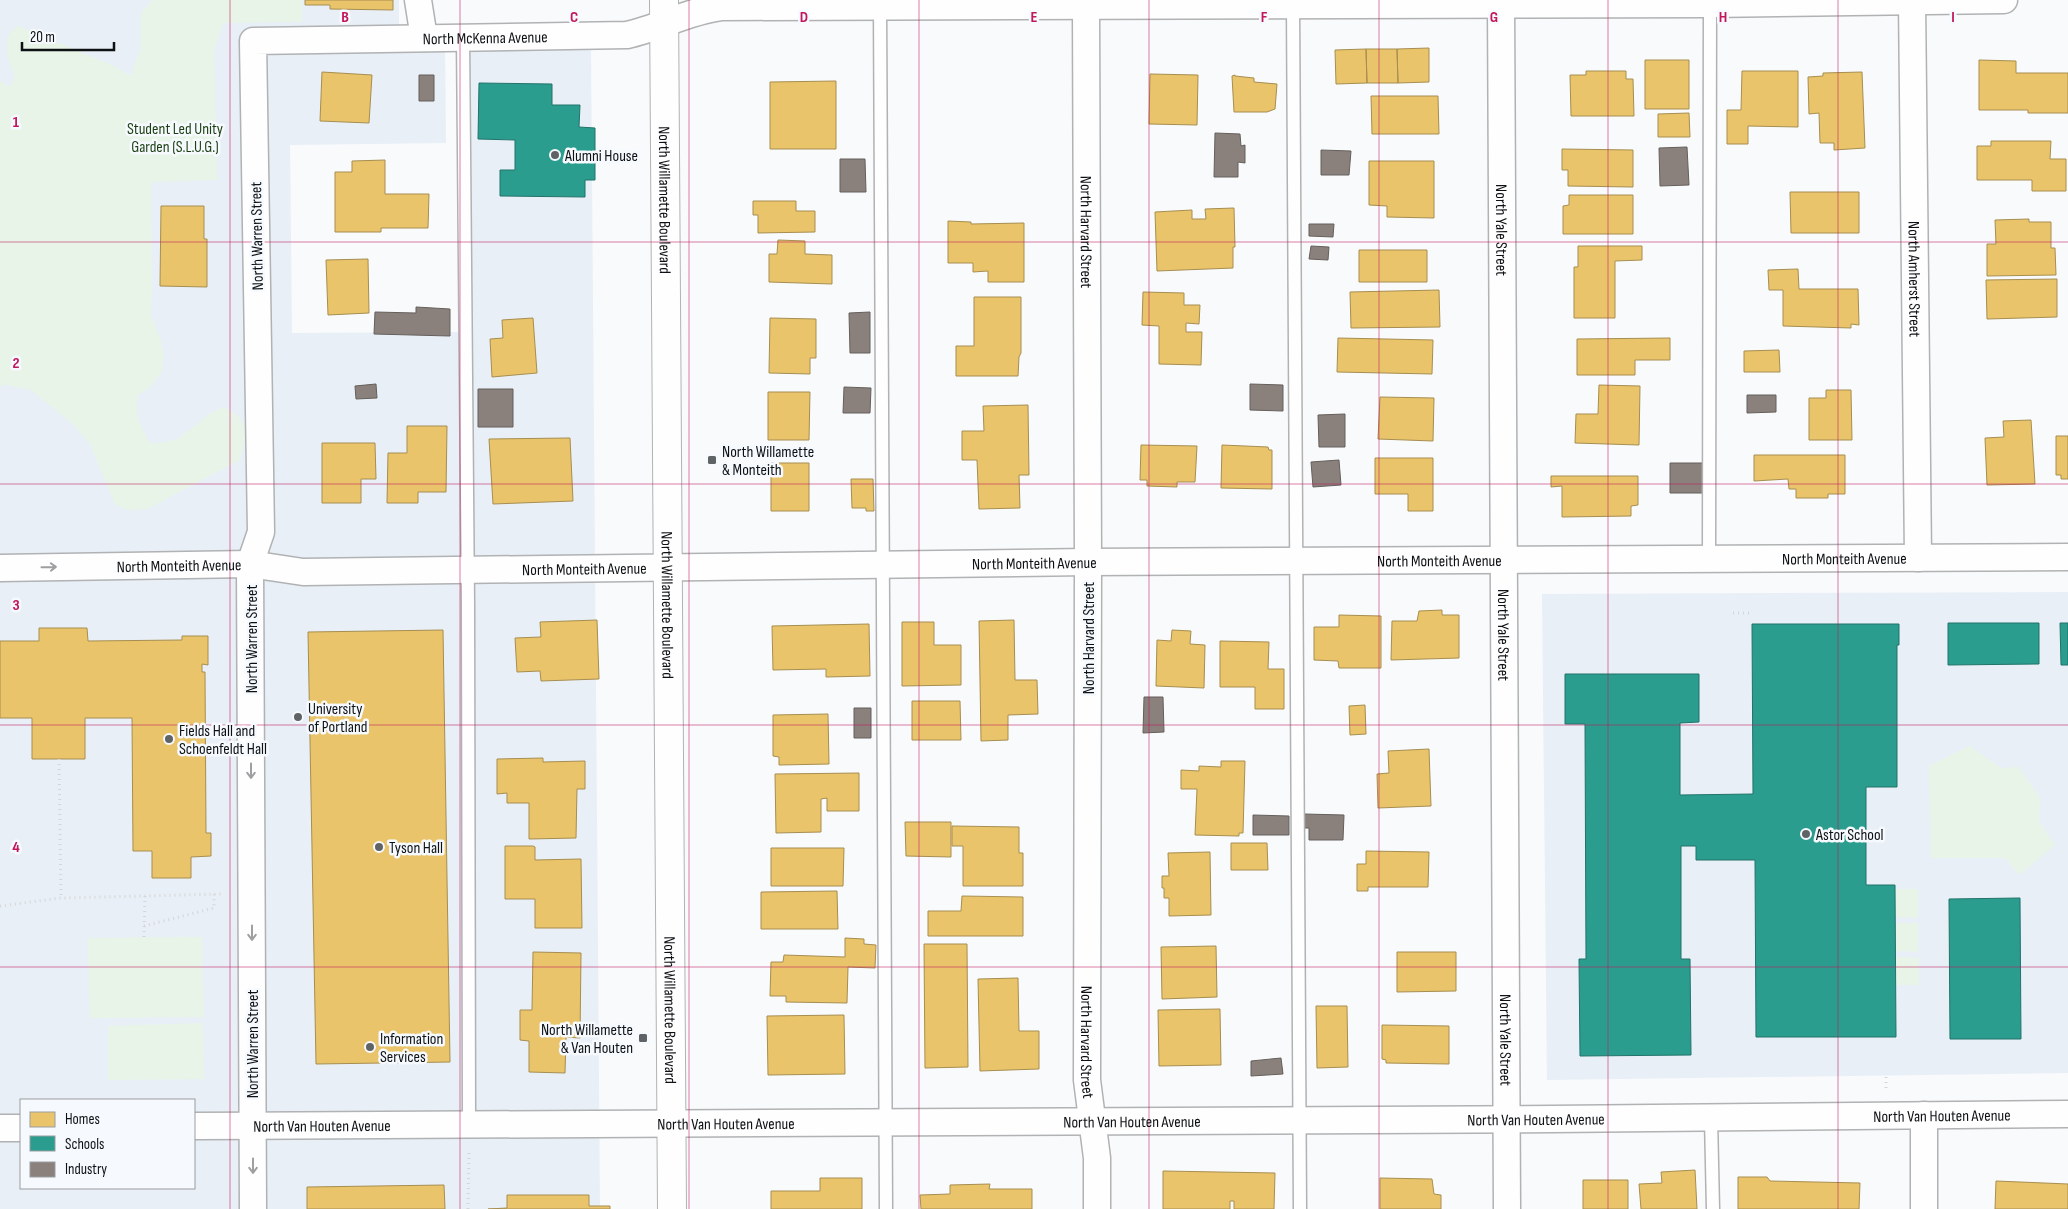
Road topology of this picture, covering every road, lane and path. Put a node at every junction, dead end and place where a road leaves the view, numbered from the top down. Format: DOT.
graph roads {
  1 [pos="418,0"];
  2 [pos="1912,0"];
  3 [pos="2004,0"];
  4 [pos="1501,2"];
  5 [pos="1293,4"];
  6 [pos="1710,4"];
  7 [pos="880,6"];
  8 [pos="1086,6"];
  9 [pos="664,12"];
  10 [pos="424,38"];
  11 [pos="463,38"];
  12 [pos="253,41"];
  13 [pos="2068,557"];
  14 [pos="1918,558"];
  15 [pos="1504,560"];
  16 [pos="1709,560"];
  17 [pos="1297,561"];
  18 [pos="1088,562"];
  19 [pos="250,564"];
  20 [pos="882,564"];
  21 [pos="667,566"];
  22 [pos="0,568"];
  23 [pos="467,569"];
  24 [pos="1733,613"];
  25 [pos="1752,613"];
  26 [pos="59,759"];
  27 [pos="145,896"];
  28 [pos="62,898"];
  29 [pos="0,906"];
  30 [pos="144,926"];
  31 [pos="144,937"];
  32 [pos="2068,1114"];
  33 [pos="1924,1115"];
  34 [pos="1711,1118"];
  35 [pos="1092,1120"];
  36 [pos="1299,1120"];
  37 [pos="1506,1120"];
  38 [pos="885,1122"];
  39 [pos="672,1123"];
  40 [pos="469,1124"];
  41 [pos="195,1126"];
  42 [pos="253,1126"];
  43 [pos="0,1128"];
  44 [pos="20,1128"];
  45 [pos="253,1209"];
  46 [pos="468,1209"];
  47 [pos="672,1209"];
  48 [pos="886,1209"];
  49 [pos="1097,1209"];
  50 [pos="1300,1209"];
  51 [pos="1507,1209"];
  52 [pos="1712,1209"];
  53 [pos="1924,1209"];
  1 -- 10 [label="street"];
  2 -- 3 [label="street, North McKenna Avenue"];
  2 -- 6 [label="street, North McKenna Avenue"];
  2 -- 14 [label="street, North Amherst Street"];
  4 -- 5 [label="street, North McKenna Avenue"];
  4 -- 6 [label="street, North McKenna Avenue"];
  4 -- 15 [label="street, North Yale Street"];
  5 -- 8 [label="street, North McKenna Avenue"];
  5 -- 17 [label="lane"];
  6 -- 16 [label="lane"];
  7 -- 8 [label="street, North McKenna Avenue"];
  7 -- 9 [label="street, North McKenna Avenue"];
  7 -- 20 [label="lane"];
  8 -- 18 [label="street, North Harvard Street"];
  9 -- 11 [label="street, North McKenna Avenue"];
  9 -- 21 [label="main road, North Willamette Boulevard"];
  10 -- 11 [label="street, North McKenna Avenue"];
  10 -- 12 [label="street, North McKenna Avenue"];
  11 -- 23 [label="lane"];
  12 -- 19 [label="street, North Warren Street"];
  13 -- 14 [label="street, North Monteith Avenue"];
  14 -- 16 [label="street, North Monteith Avenue"];
  15 -- 16 [label="street, North Monteith Avenue"];
  15 -- 17 [label="street, North Monteith Avenue"];
  15 -- 37 [label="street, North Yale Street"];
  17 -- 18 [label="street, North Monteith Avenue"];
  17 -- 36 [label="lane"];
  18 -- 20 [label="street, North Monteith Avenue"];
  18 -- 35 [label="street, North Harvard Street"];
  22 -- 19 [label="street, North Monteith Avenue, one-way"];
  19 -- 23 [label="street, North Monteith Avenue"];
  19 -- 42 [label="street, North Warren Street, one-way"];
  20 -- 21 [label="street, North Monteith Avenue"];
  20 -- 38 [label="lane"];
  21 -- 23 [label="street, North Monteith Avenue"];
  21 -- 39 [label="main road, North Willamette Boulevard"];
  23 -- 40 [label="lane"];
  24 -- 25 [label="path"];
  26 -- 28 [label="path"];
  27 -- 28 [label="path"];
  27 -- 30 [label="path"];
  27 -- 30 [label="path"];
  28 -- 29 [label="path"];
  30 -- 31 [label="path"];
  32 -- 33 [label="street, North Van Houten Avenue"];
  33 -- 34 [label="street, North Van Houten Avenue"];
  33 -- 53 [label="street"];
  34 -- 37 [label="street, North Van Houten Avenue"];
  34 -- 52 [label="lane"];
  35 -- 36 [label="street, North Van Houten Avenue"];
  35 -- 38 [label="street, North Van Houten Avenue"];
  35 -- 49 [label="street, North Harvard Street"];
  36 -- 37 [label="street, North Van Houten Avenue"];
  36 -- 50 [label="lane"];
  37 -- 51 [label="street, North Yale Street"];
  38 -- 39 [label="street, North Van Houten Avenue"];
  38 -- 48 [label="lane"];
  39 -- 40 [label="street, North Van Houten Avenue"];
  39 -- 47 [label="main road, North Willamette Boulevard"];
  40 -- 42 [label="street, North Van Houten Avenue"];
  40 -- 46 [label="path"];
  41 -- 42 [label="street, North Van Houten Avenue"];
  42 -- 45 [label="street, North Warren Street, one-way"];
  43 -- 44 [label="street"];
}
